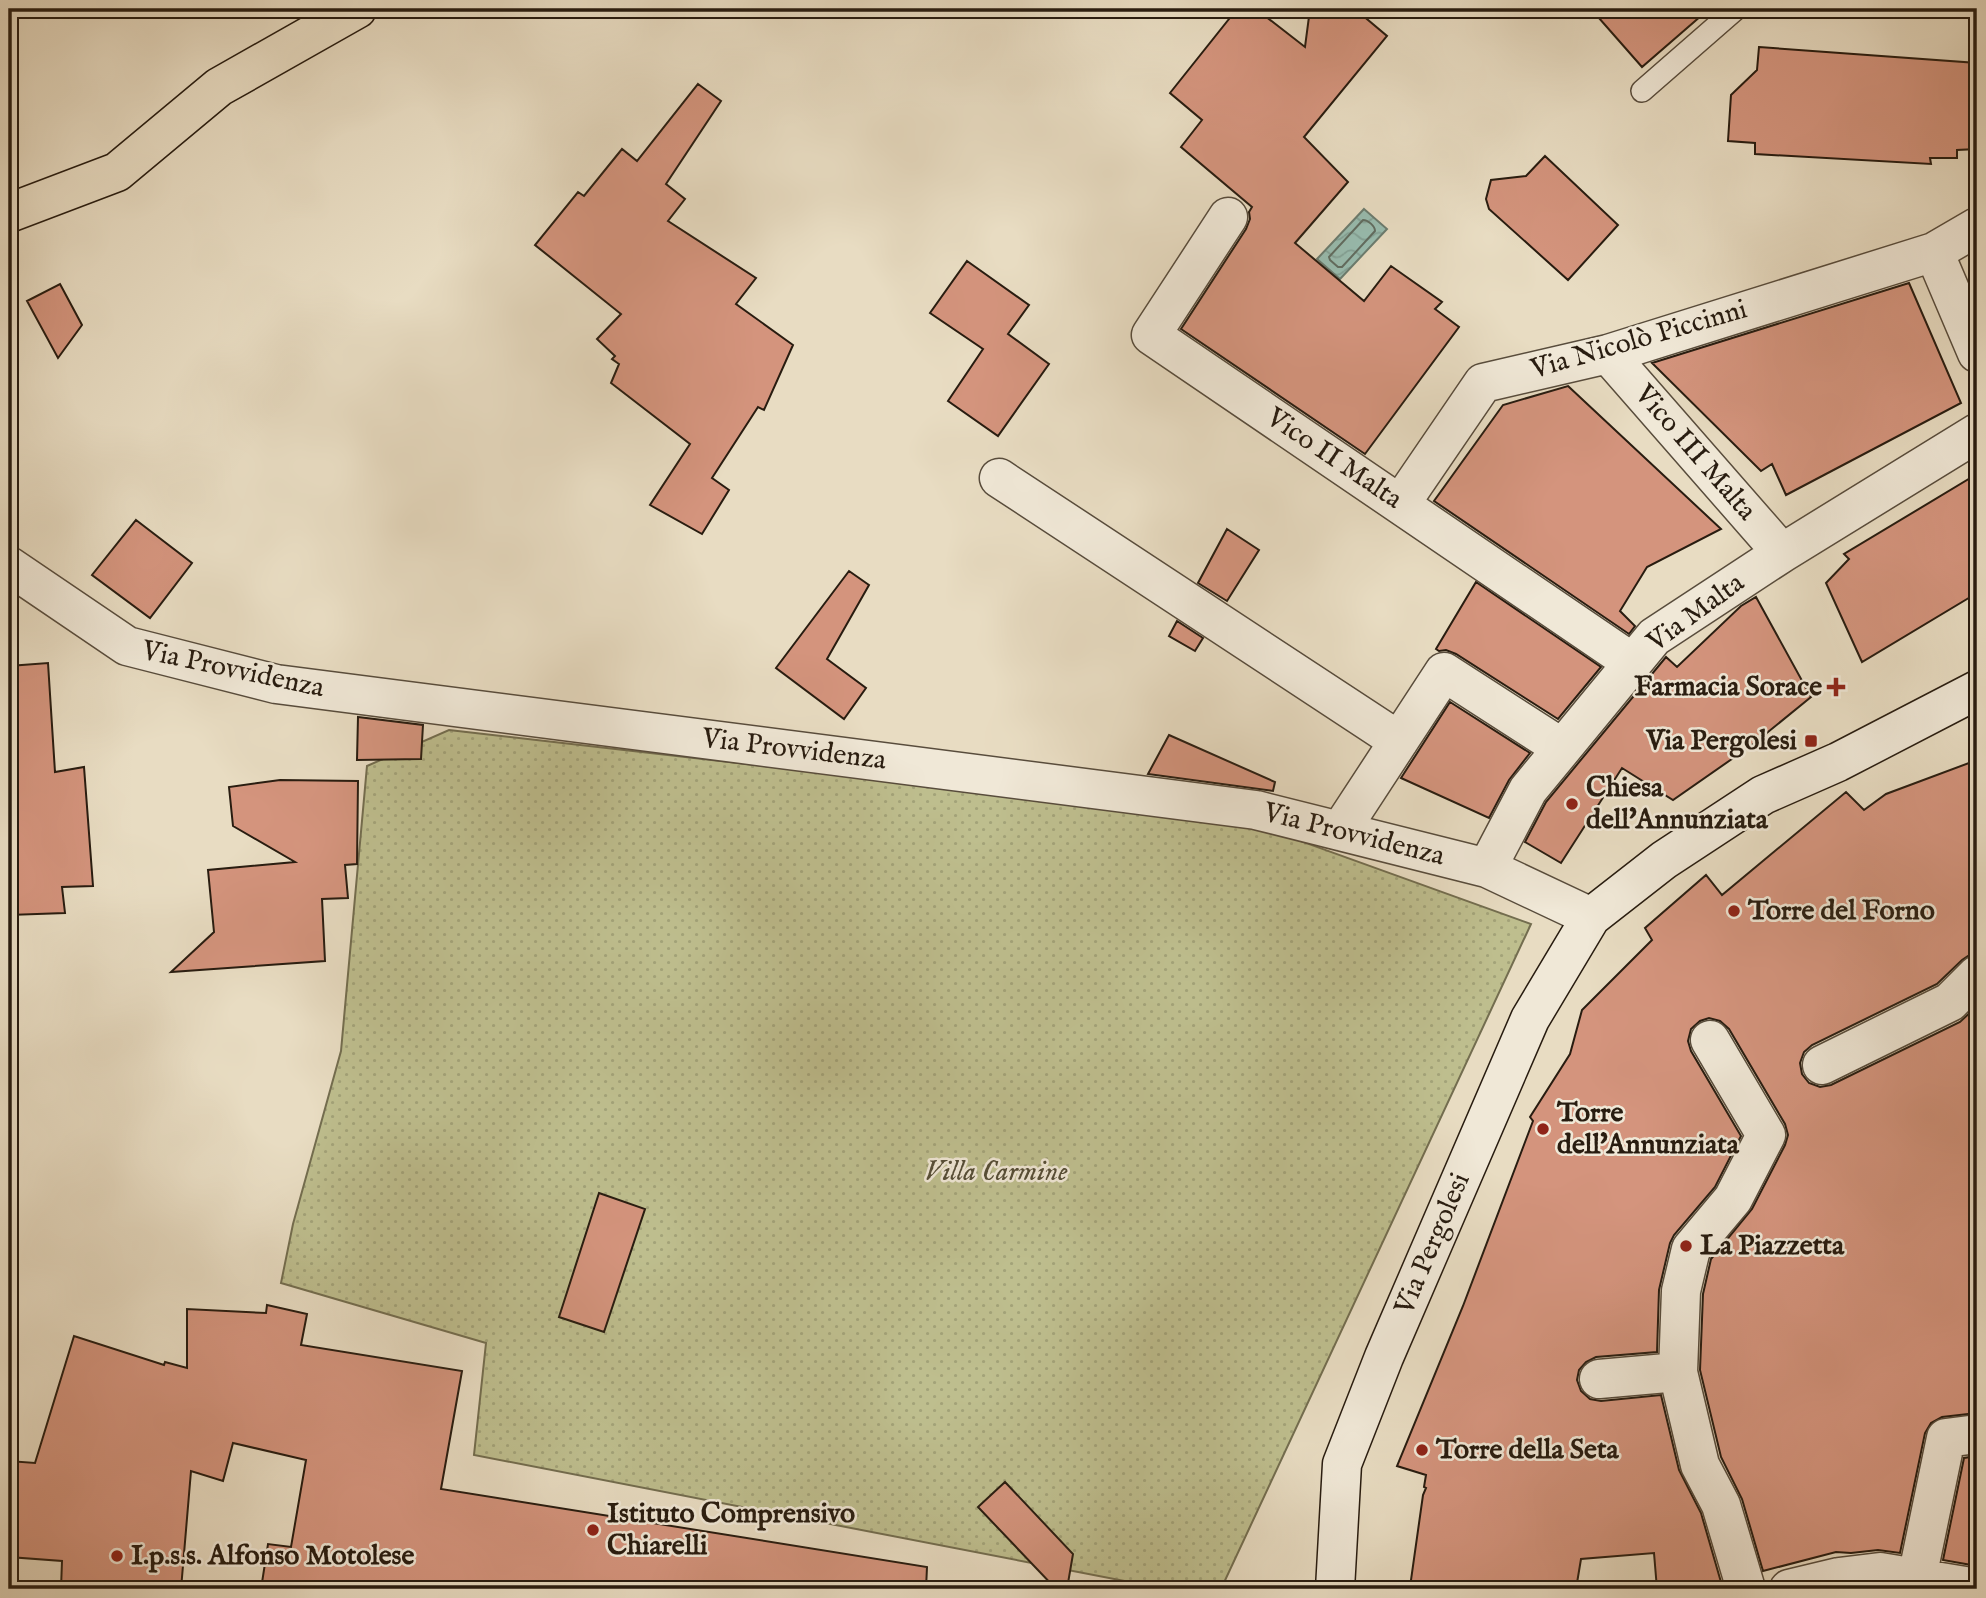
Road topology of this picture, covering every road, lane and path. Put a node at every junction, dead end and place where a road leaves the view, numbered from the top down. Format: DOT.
graph roads {
  1 [pos="357,9"];
  2 [pos="1736,9"];
  3 [pos="1642,91"];
  4 [pos="9,214"];
  5 [pos="1228,217"];
  6 [pos="1977,227"];
  7 [pos="1934,252"];
  8 [pos="1977,352"];
  9 [pos="1608,354"];
  10 [pos="1977,433"];
  11 [pos="999,478"];
  12 [pos="1401,503"];
  13 [pos="1782,553"];
  14 [pos="9,566"];
  15 [pos="1633,663"];
  16 [pos="1977,690"];
  17 [pos="1399,741"];
  18 [pos="1562,748"];
  19 [pos="1340,831"];
  20 [pos="1487,868"];
  21 [pos="1591,917"];
  22 [pos="1977,975"];
  23 [pos="1710,1040"];
  24 [pos="1822,1065"];
  25 [pos="1678,1372"];
  26 [pos="1600,1379"];
  27 [pos="1977,1434"];
  28 [pos="1898,1575"];
  29 [pos="1977,1588"];
  30 [pos="1335,1589"];
  31 [pos="1746,1589"];
  32 [pos="1789,1589"];
  1 -- 4 [label="main road"];
  2 -- 3 [label="lane"];
  5 -- 12 [label="street, Vico II Malta"];
  6 -- 7 [label="street, Via Nicolò Piccinni"];
  7 -- 8 [label="street"];
  7 -- 9 [label="street, Via Nicolò Piccinni"];
  9 -- 12 [label="street, Via Nicolò Piccinni"];
  9 -- 13 [label="street, Vico III Malta"];
  10 -- 13 [label="street, Via Malta"];
  11 -- 17 [label="street"];
  12 -- 15 [label="street, Vico II Malta"];
  13 -- 15 [label="street, Via Malta"];
  14 -- 19 [label="street, Via Provvidenza"];
  15 -- 18 [label="street, Via Malta"];
  16 -- 21 [label="street"];
  17 -- 18 [label="street"];
  17 -- 19 [label="street"];
  18 -- 20 [label="street, Via Malta"];
  19 -- 20 [label="street, Via Provvidenza"];
  20 -- 21 [label="street, Via Provvidenza"];
  21 -- 30 [label="street, Via Pergolesi"];
  22 -- 24 [label="street"];
  23 -- 25 [label="street"];
  25 -- 26 [label="street"];
  25 -- 31 [label="street"];
  27 -- 28 [label="street"];
  28 -- 29 [label="street"];
  28 -- 32 [label="street"];
}
